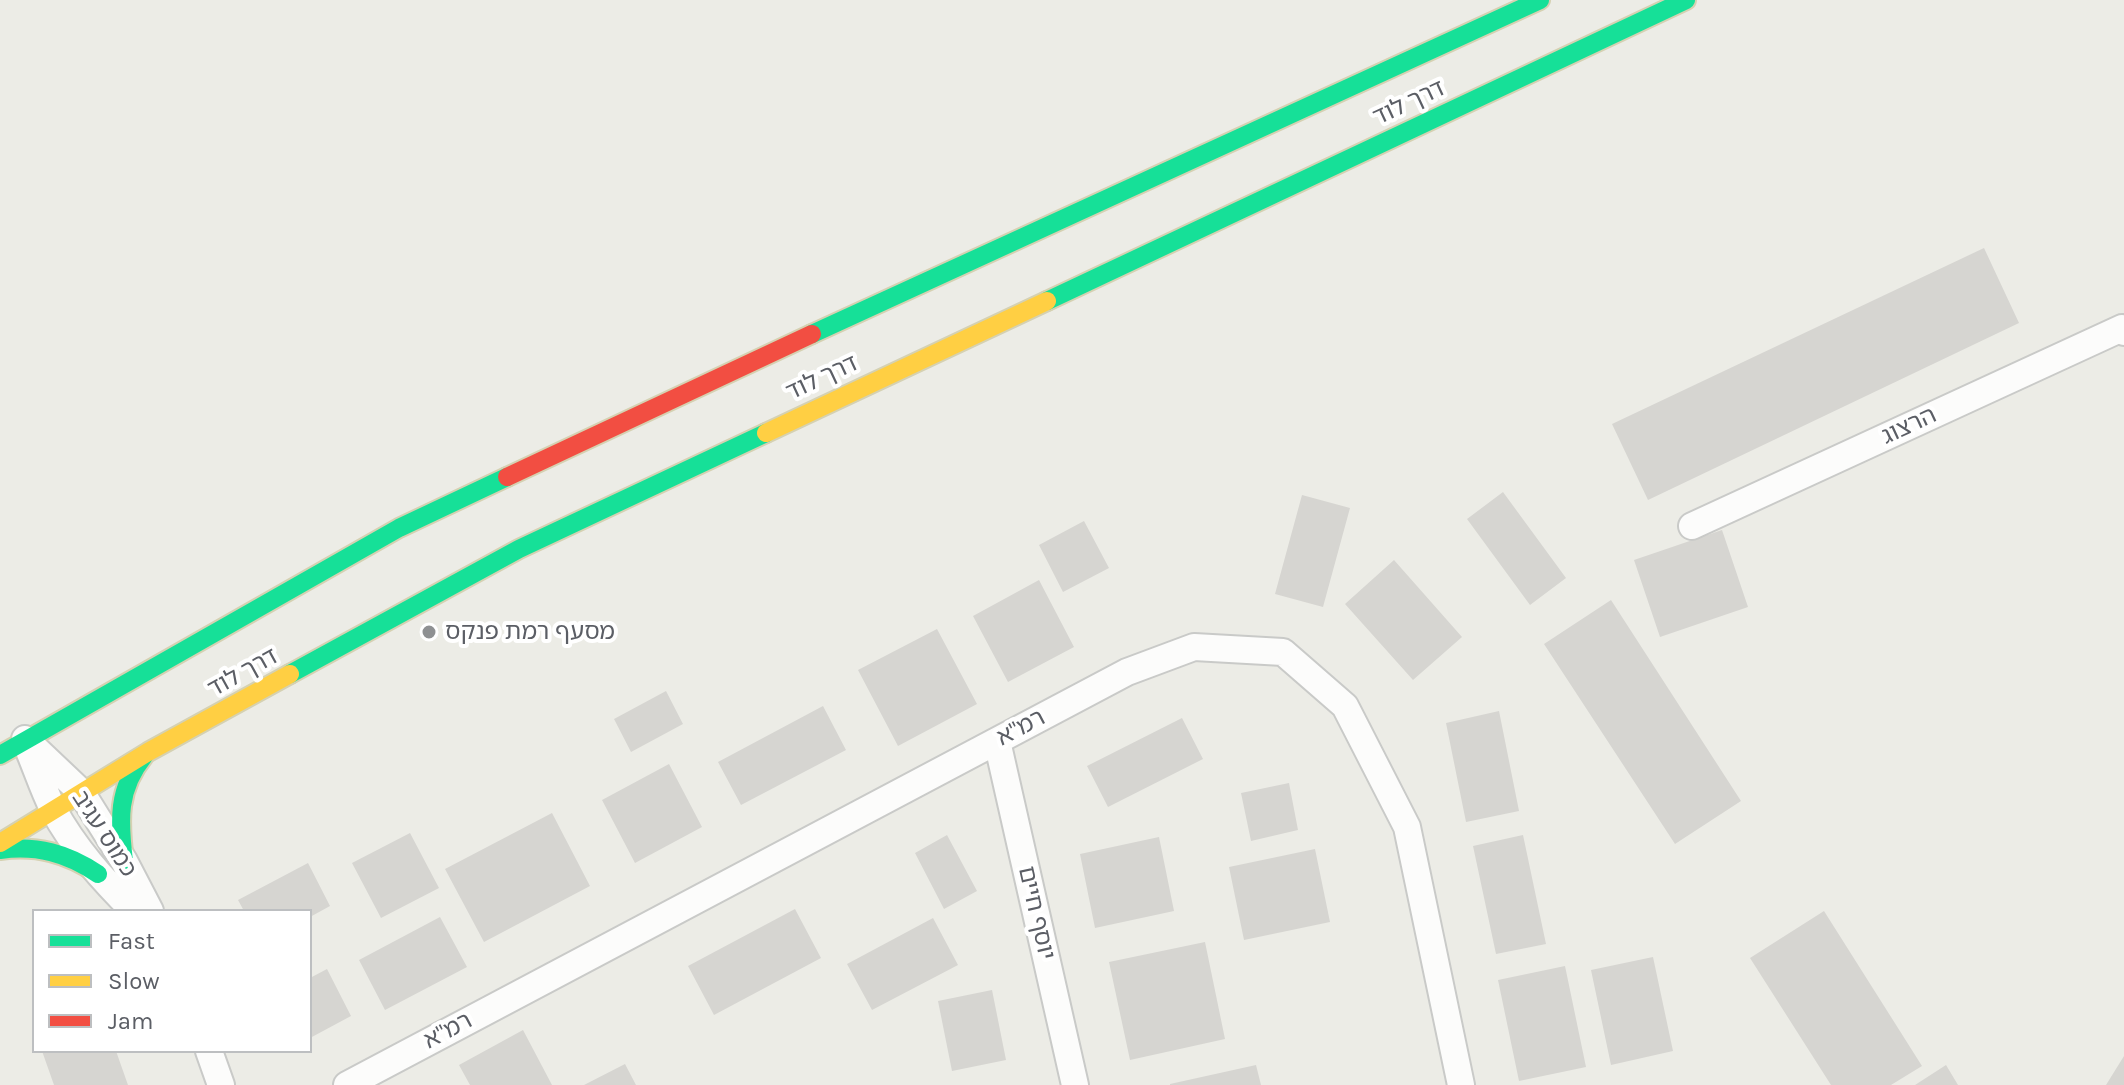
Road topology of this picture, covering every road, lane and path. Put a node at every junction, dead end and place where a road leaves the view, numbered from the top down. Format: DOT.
graph roads {
  1 [pos="1540,0"];
  2 [pos="1686,0"];
  3 [pos="2124,332"];
  4 [pos="1692,526"];
  5 [pos="25,739"];
  6 [pos="997,741"];
  7 [pos="148,752"];
  8 [pos="0,755"];
  9 [pos="81,792"];
  10 [pos="53,809"];
  11 [pos="0,843"];
  12 [pos="0,850"];
  13 [pos="124,861"];
  14 [pos="98,874"];
  15 [pos="132,909"];
  16 [pos="149,909"];
  17 [pos="210,1053"];
  18 [pos="221,1085"];
  19 [pos="347,1085"];
  20 [pos="1075,1085"];
  21 [pos="1461,1085"];
  1 -- 5 [label="main road, דרך לוד"];
  2 -- 7 [label="main road, דרך לוד"];
  3 -- 4 [label="street, הרצוג"];
  5 -- 8 [label="main road, דרך לוד"];
  5 -- 9 [label="street, כמוס עגיב"];
  5 -- 10 [label="street, כמוס עגיב"];
  6 -- 19 [label="street, רמ\"א"];
  6 -- 20 [label="street, יוסף חיים"];
  6 -- 21 [label="street, רמ\"א"];
  7 -- 9 [label="main road, דרך לוד"];
  7 -- 13 [label="main road"];
  9 -- 10 [label="main road, דרך לוד"];
  9 -- 13 [label="street, כמוס עגיב"];
  10 -- 11 [label="main road, דרך לוד"];
  10 -- 14 [label="street, כמוס עגיב"];
  12 -- 14 [label="main road"];
  13 -- 16 [label="street, כמוס עגיב"];
  14 -- 15 [label="street, כמוס עגיב"];
  17 -- 18 [label="street"];
}
